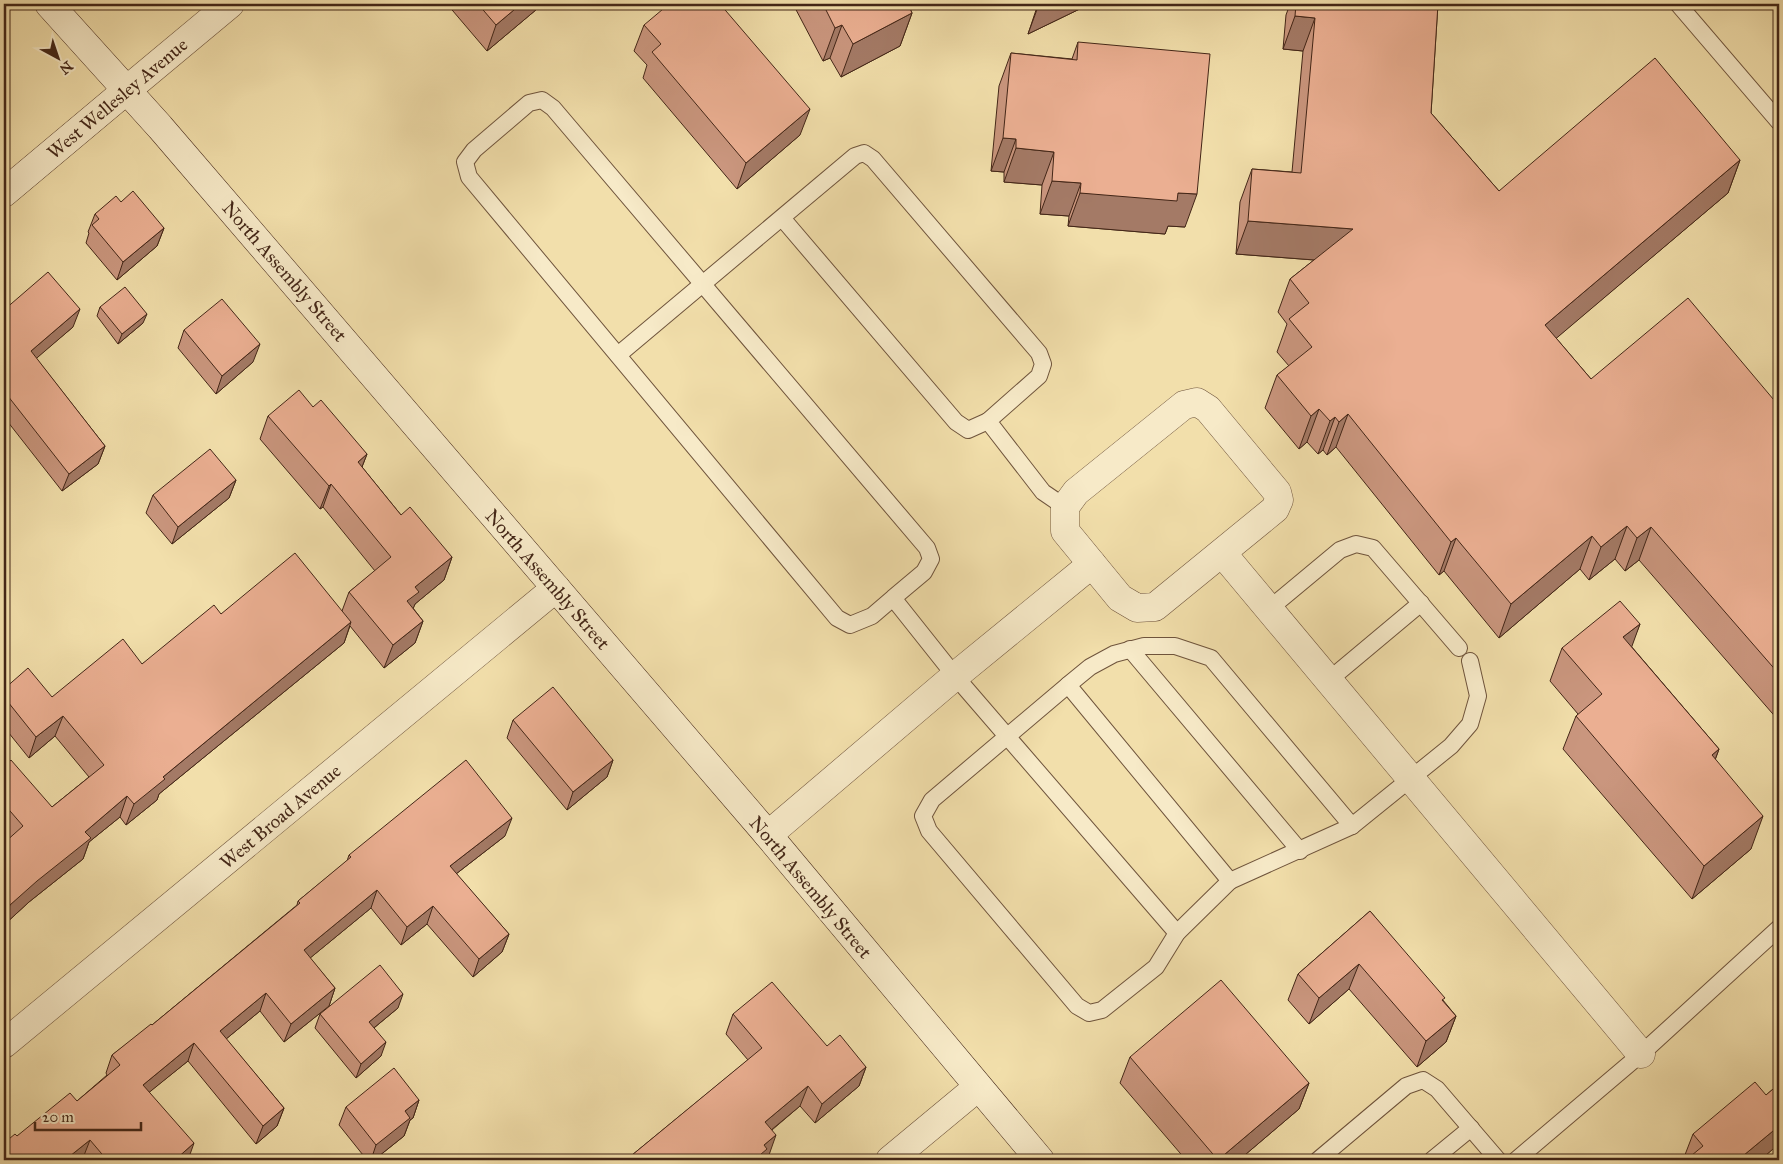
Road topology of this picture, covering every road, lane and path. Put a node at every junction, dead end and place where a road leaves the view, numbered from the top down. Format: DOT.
graph roads {
  1 [pos="49,4"];
  2 [pos="230,4"];
  3 [pos="1678,4"];
  4 [pos="128,89"];
  5 [pos="1779,122"];
  6 [pos="4,193"];
  7 [pos="782,218"];
  8 [pos="703,284"];
  9 [pos="618,355"];
  10 [pos="988,421"];
  11 [pos="1065,507"];
  12 [pos="1223,554"];
  13 [pos="1092,564"];
  14 [pos="556,588"];
  15 [pos="893,598"];
  16 [pos="1421,603"];
  17 [pos="1269,608"];
  18 [pos="1459,648"];
  19 [pos="1130,650"];
  20 [pos="1470,661"];
  21 [pos="955,676"];
  22 [pos="1328,680"];
  23 [pos="1068,685"];
  24 [pos="1006,736"];
  25 [pos="1410,778"];
  26 [pos="1352,826"];
  27 [pos="768,835"];
  28 [pos="1300,851"];
  29 [pos="1230,881"];
  30 [pos="1779,928"];
  31 [pos="1177,933"];
  32 [pos="4,1044"];
  33 [pos="1641,1054"];
  34 [pos="978,1086"];
  35 [pos="1471,1128"];
  36 [pos="890,1160"];
  37 [pos="1040,1160"];
  38 [pos="1318,1160"];
  39 [pos="1432,1160"];
  40 [pos="1498,1160"];
  41 [pos="1516,1160"];
  1 -- 4 [label="street, North Assembly Street"];
  2 -- 4 [label="street, West Wellesley Avenue"];
  3 -- 5 [label="lane"];
  4 -- 6 [label="street, West Wellesley Avenue"];
  4 -- 14 [label="street, North Assembly Street"];
  7 -- 8 [label="lane"];
  7 -- 10 [label="lane"];
  7 -- 10 [label="lane"];
  8 -- 9 [label="lane"];
  8 -- 9 [label="lane"];
  8 -- 15 [label="lane"];
  9 -- 15 [label="lane"];
  10 -- 11 [label="lane"];
  11 -- 12 [label="street"];
  11 -- 13 [label="street"];
  12 -- 13 [label="street"];
  12 -- 17 [label="street"];
  13 -- 21 [label="street"];
  14 -- 27 [label="street, North Assembly Street"];
  14 -- 32 [label="street, West Broad Avenue"];
  15 -- 21 [label="lane"];
  16 -- 17 [label="lane"];
  16 -- 18 [label="lane"];
  16 -- 22 [label="lane"];
  17 -- 22 [label="street"];
  19 -- 23 [label="lane"];
  19 -- 26 [label="lane"];
  19 -- 28 [label="lane"];
  20 -- 25 [label="lane"];
  21 -- 24 [label="lane"];
  21 -- 27 [label="street"];
  22 -- 25 [label="street"];
  23 -- 24 [label="lane"];
  23 -- 29 [label="lane"];
  24 -- 31 [label="lane"];
  24 -- 31 [label="lane"];
  25 -- 26 [label="lane"];
  25 -- 33 [label="street"];
  26 -- 28 [label="lane"];
  27 -- 34 [label="street, North Assembly Street"];
  28 -- 29 [label="lane"];
  29 -- 31 [label="lane"];
  30 -- 33 [label="lane"];
  33 -- 41 [label="lane"];
  34 -- 36 [label="street"];
  34 -- 37 [label="street, North Assembly Street"];
  35 -- 38 [label="lane"];
  35 -- 39 [label="lane"];
  35 -- 40 [label="lane"];
}
